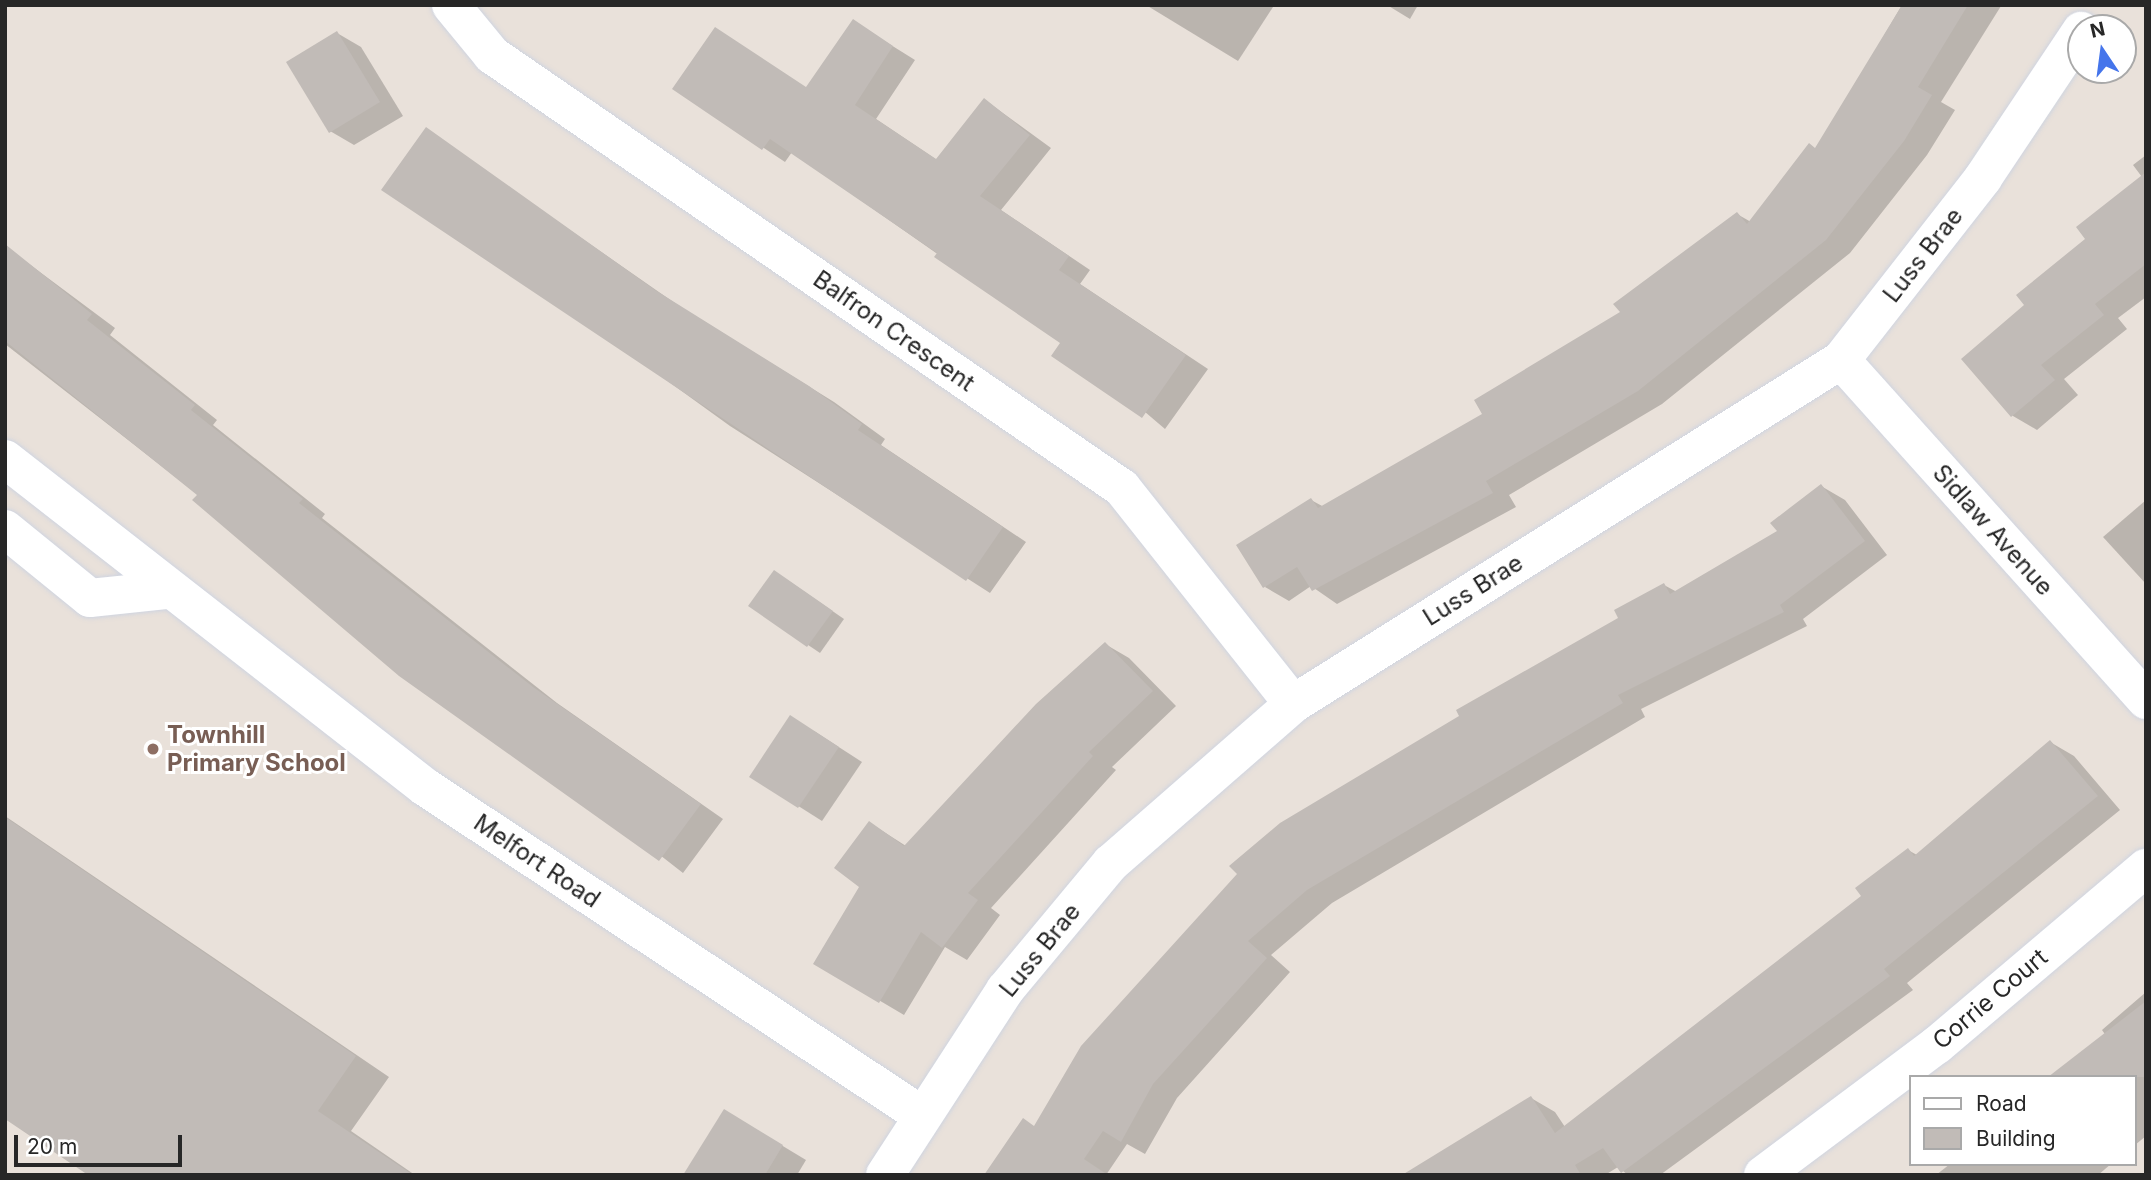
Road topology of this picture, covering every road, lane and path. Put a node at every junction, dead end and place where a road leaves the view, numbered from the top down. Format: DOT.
graph roads {
  1 [pos="451,5"];
  2 [pos="2067,52"];
  3 [pos="1841,360"];
  4 [pos="5,459"];
  5 [pos="5,529"];
  6 [pos="166,590"];
  7 [pos="2146,700"];
  8 [pos="1293,704"];
  9 [pos="2146,868"];
  10 [pos="920,1115"];
  11 [pos="885,1175"];
  12 [pos="1763,1175"];
  1 -- 8 [label="street, Balfron Crescent"];
  2 -- 3 [label="street, Luss Brae"];
  3 -- 7 [label="street, Sidlaw Avenue"];
  3 -- 8 [label="street, Luss Brae"];
  4 -- 6 [label="street, Melfort Road"];
  5 -- 6 [label="street"];
  6 -- 10 [label="street, Melfort Road"];
  8 -- 10 [label="street, Luss Brae"];
  9 -- 12 [label="street, Corrie Court"];
  10 -- 11 [label="street, Luss Brae"];
}
